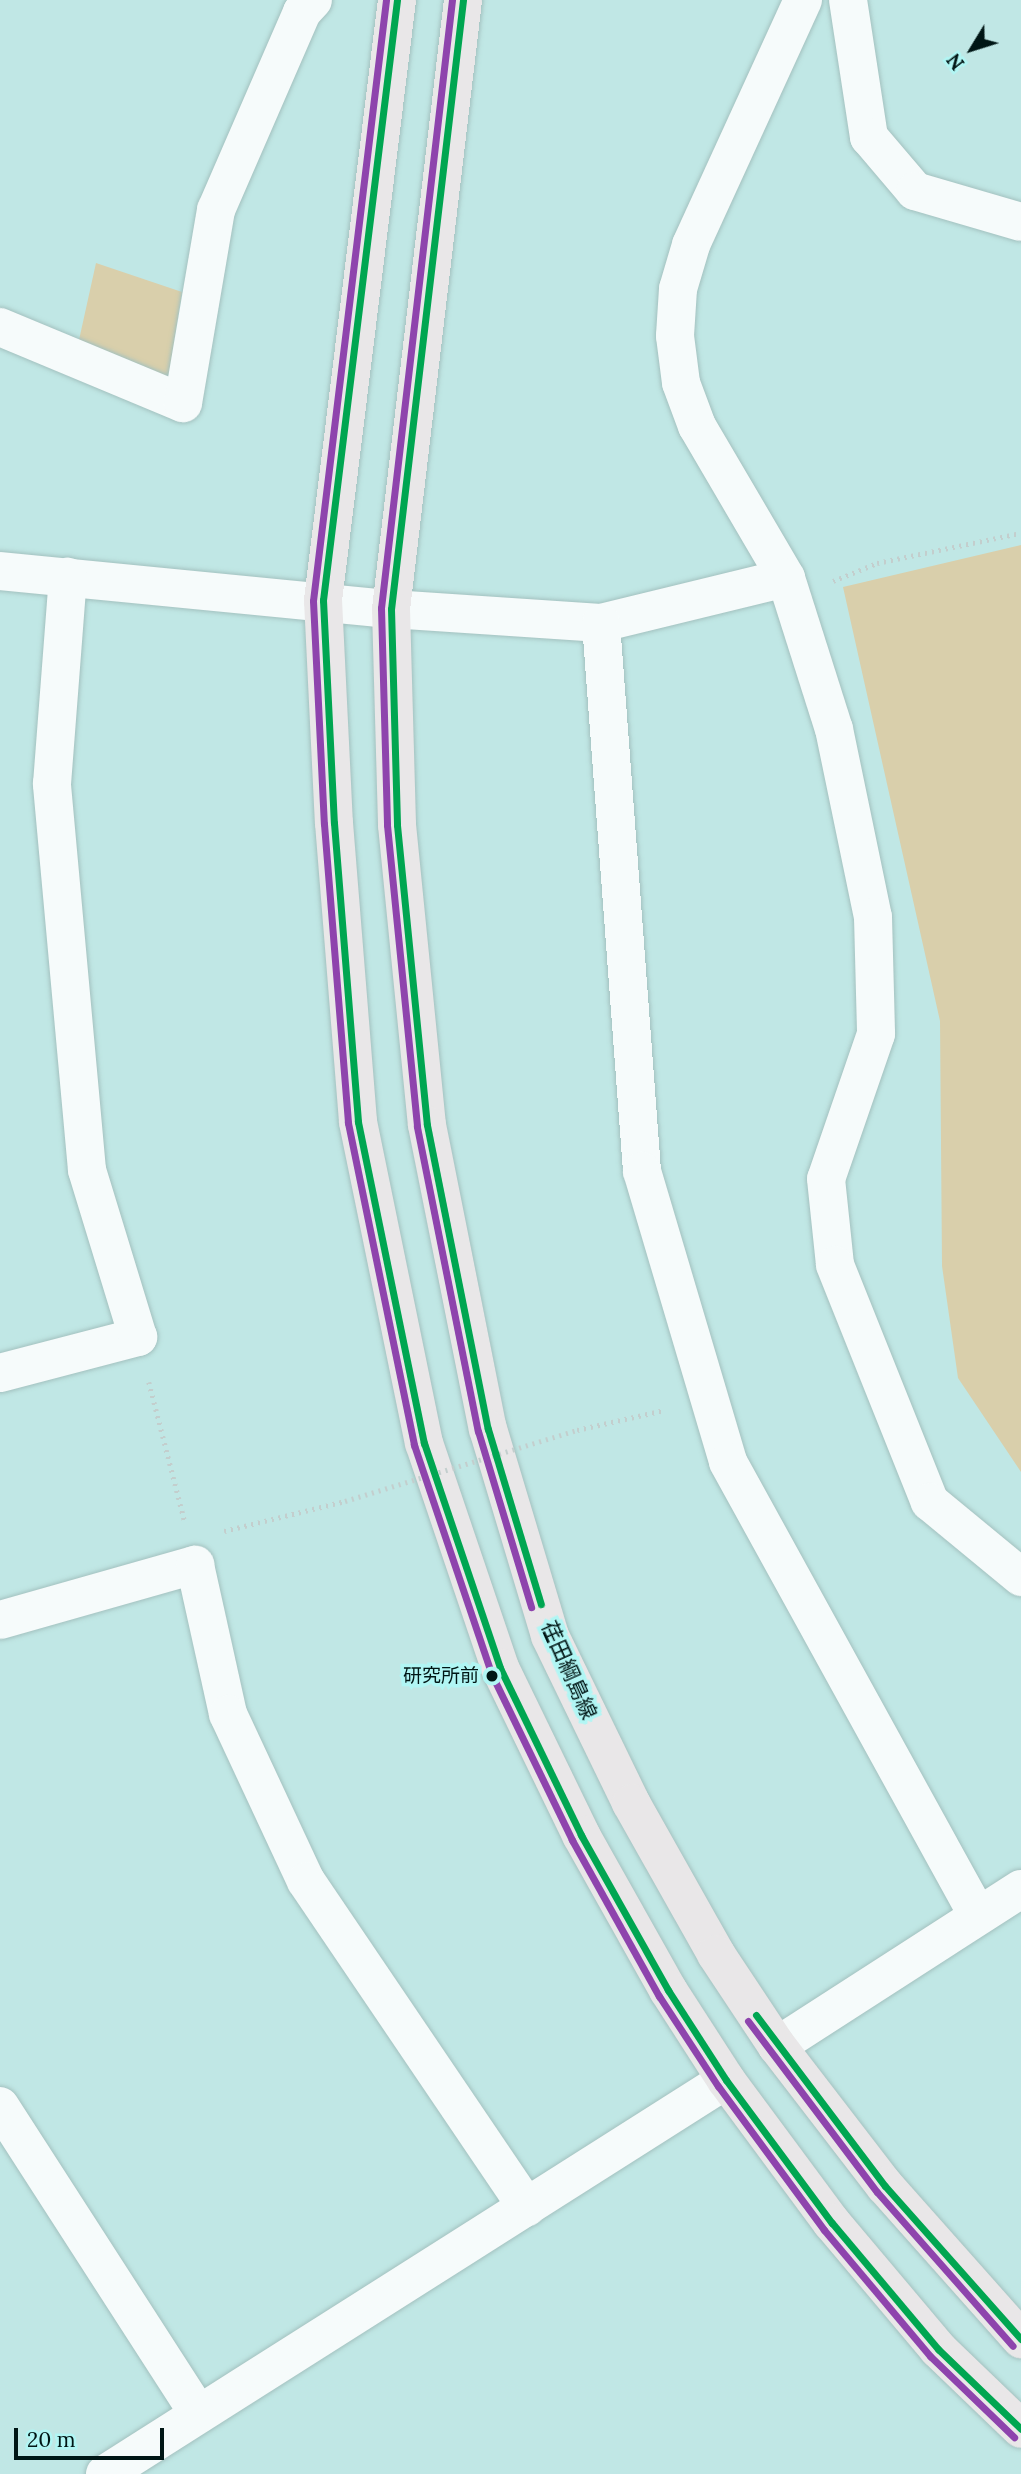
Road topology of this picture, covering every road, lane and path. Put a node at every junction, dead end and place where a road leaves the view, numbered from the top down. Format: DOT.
graph roads {
  1 [pos="313,0"];
  2 [pos="397,0"];
  3 [pos="463,0"];
  4 [pos="803,0"];
  5 [pos="848,0"];
  6 [pos="1021,222"];
  7 [pos="0,327"];
  8 [pos="1021,533"];
  9 [pos="0,571"];
  10 [pos="68,577"];
  11 [pos="789,588"];
  12 [pos="323,600"];
  13 [pos="391,609"];
  14 [pos="601,623"];
  15 [pos="138,1337"];
  16 [pos="0,1373"];
  17 [pos="712,1399"];
  18 [pos="192,1552"];
  19 [pos="1021,1577"];
  20 [pos="0,1620"];
  21 [pos="1021,1889"];
  22 [pos="978,1916"];
  23 [pos="777,2046"];
  24 [pos="726,2080"];
  25 [pos="0,2106"];
  26 [pos="527,2207"];
  27 [pos="1021,2339"];
  28 [pos="198,2413"];
  29 [pos="1021,2429"];
  30 [pos="105,2474"];
  1 -- 7 [label="street"];
  2 -- 12 [label="main road"];
  3 -- 13 [label="main road, 荏田綱島線"];
  4 -- 11 [label="street"];
  5 -- 6 [label="street"];
  8 -- 11 [label="path"];
  9 -- 10 [label="street"];
  10 -- 12 [label="street"];
  10 -- 15 [label="street"];
  11 -- 14 [label="street"];
  11 -- 19 [label="street"];
  12 -- 13 [label="street"];
  12 -- 24 [label="main road"];
  13 -- 14 [label="street"];
  13 -- 23 [label="main road, 荏田綱島線"];
  14 -- 17 [label="street"];
  15 -- 16 [label="street"];
  15 -- 18 [label="path"];
  17 -- 18 [label="path, bridge"];
  17 -- 22 [label="street"];
  18 -- 20 [label="street"];
  18 -- 26 [label="street"];
  21 -- 22 [label="street"];
  22 -- 23 [label="street"];
  23 -- 27 [label="main road, 荏田綱島線"];
  24 -- 26 [label="street"];
  24 -- 29 [label="main road"];
  25 -- 28 [label="street"];
  26 -- 28 [label="street"];
  28 -- 30 [label="street"];
}
